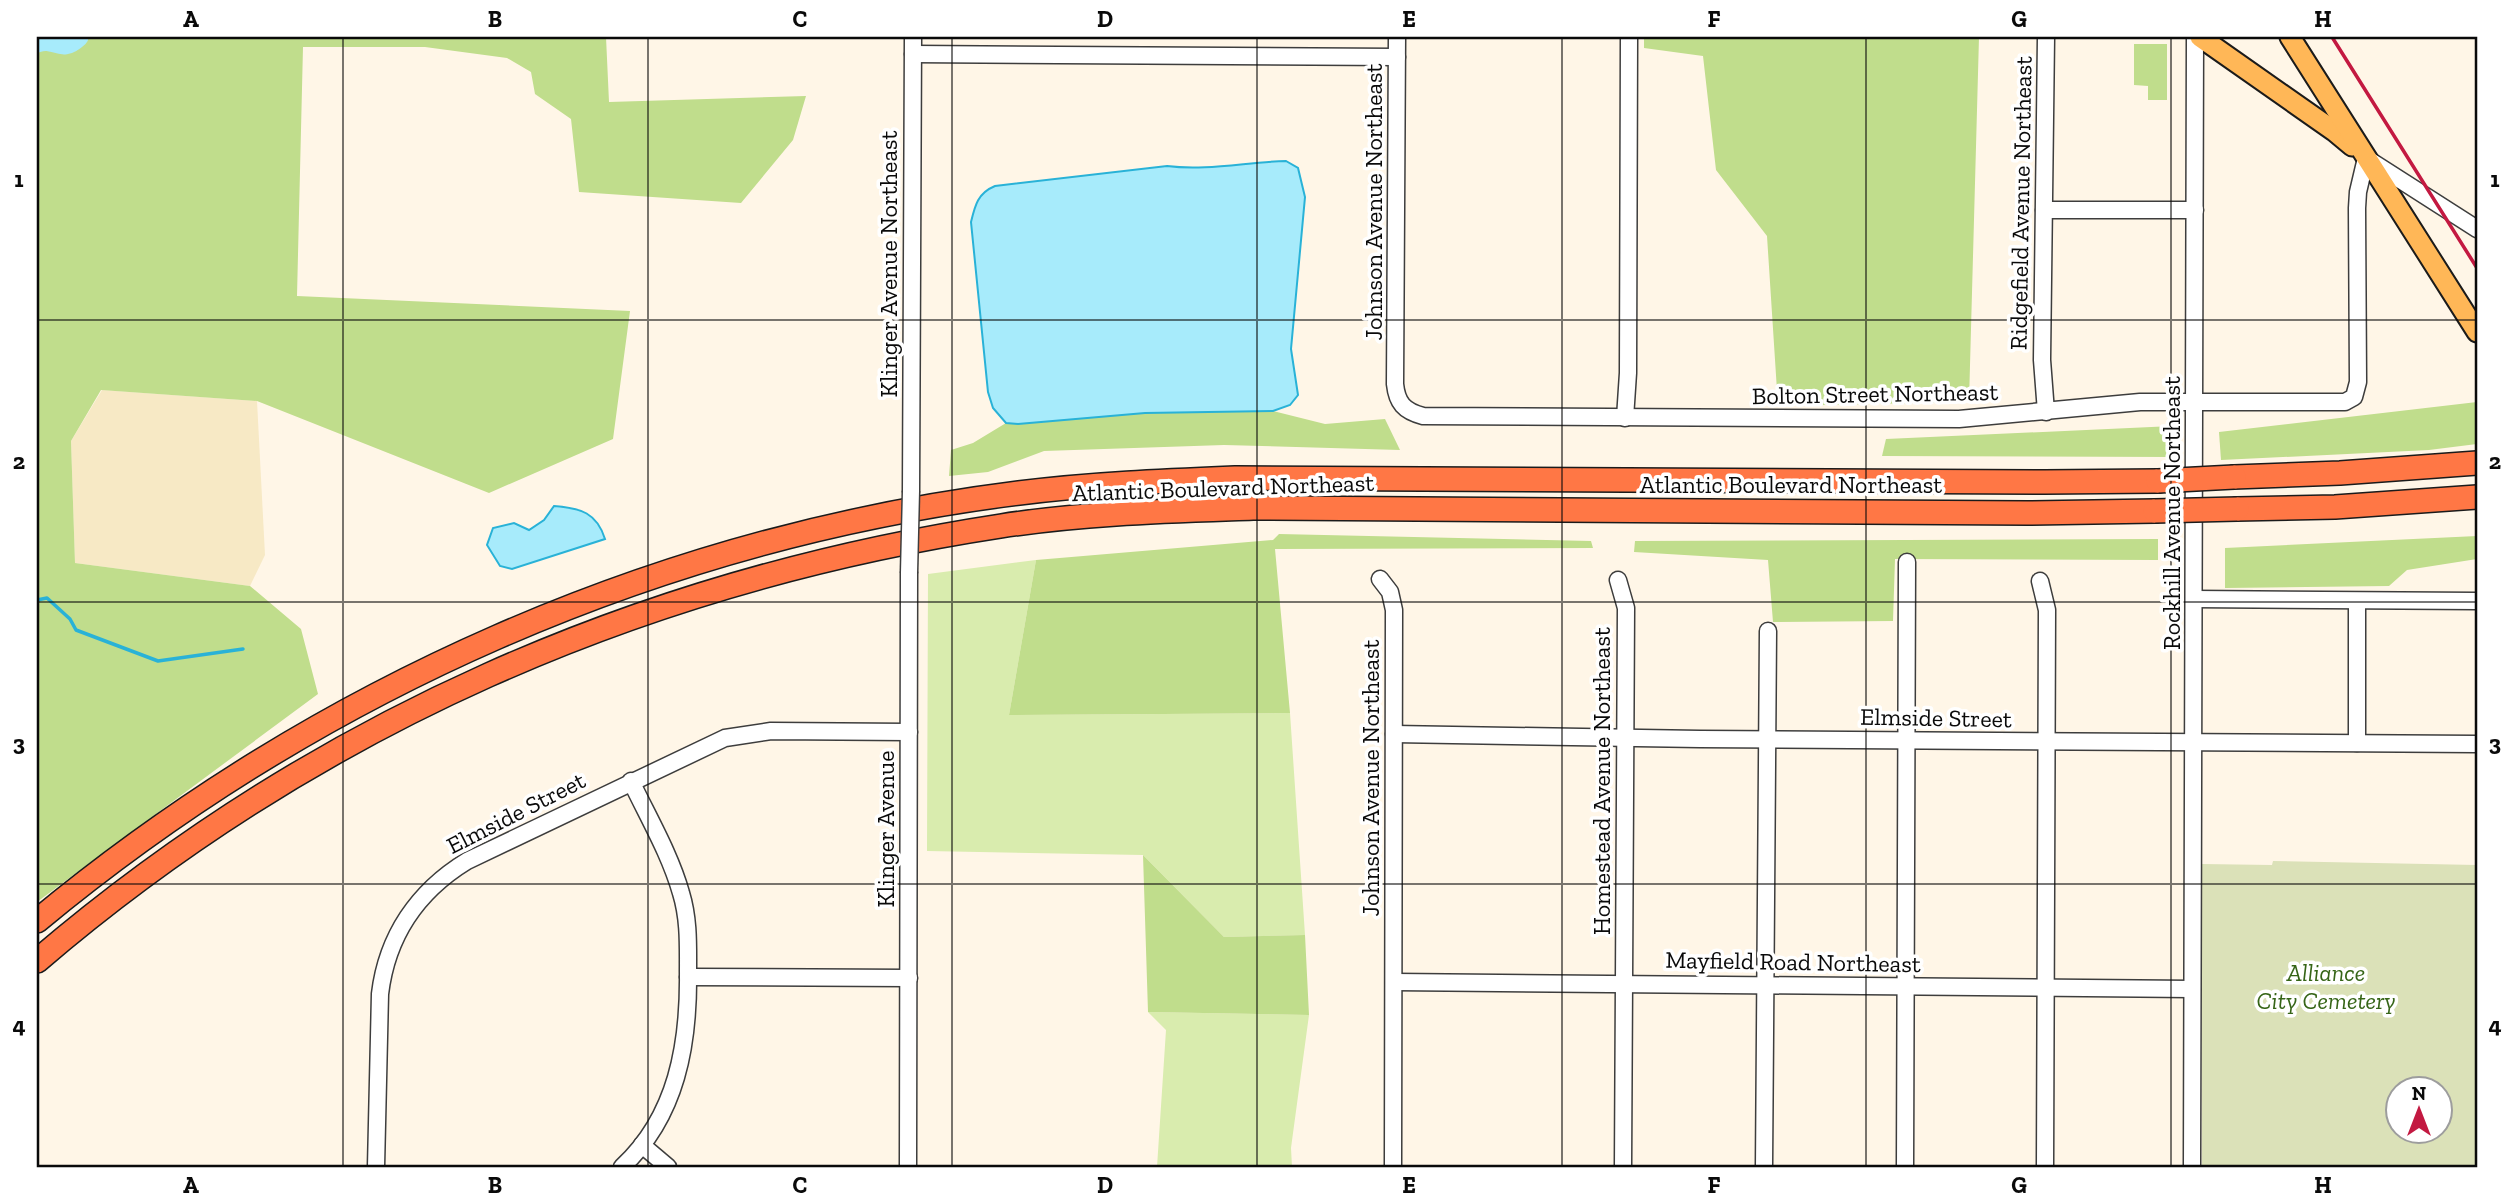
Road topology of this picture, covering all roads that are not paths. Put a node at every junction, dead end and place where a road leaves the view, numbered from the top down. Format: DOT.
graph roads {
  1 [pos="913,37"];
  2 [pos="1397,37"];
  3 [pos="1629,37"];
  4 [pos="2046,37"];
  5 [pos="2197,37"];
  6 [pos="2290,37"];
  7 [pos="913,54"];
  8 [pos="1397,57"];
  9 [pos="2366,158"];
  10 [pos="2044,210"];
  11 [pos="2195,210"];
  12 [pos="2477,229"];
  13 [pos="2477,332"];
  14 [pos="2195,401"];
  15 [pos="1403,407"];
  16 [pos="2046,412"];
  17 [pos="1625,418"];
  18 [pos="2477,463"];
  19 [pos="911,491"];
  20 [pos="2477,497"];
  21 [pos="1907,562"];
  22 [pos="1380,579"];
  23 [pos="1618,580"];
  24 [pos="2040,581"];
  25 [pos="2194,599"];
  26 [pos="2357,601"];
  27 [pos="2477,601"];
  28 [pos="1768,631"];
  29 [pos="909,732"];
  30 [pos="1394,734"];
  31 [pos="1626,738"];
  32 [pos="1766,739"];
  33 [pos="1906,740"];
  34 [pos="2046,742"];
  35 [pos="2193,742"];
  36 [pos="2357,743"];
  37 [pos="2477,744"];
  38 [pos="631,781"];
  39 [pos="37,921"];
  40 [pos="37,961"];
  41 [pos="688,977"];
  42 [pos="909,978"];
  43 [pos="1394,982"];
  44 [pos="1623,983"];
  45 [pos="1765,984"];
  46 [pos="1905,986"];
  47 [pos="2046,987"];
  48 [pos="2192,989"];
  49 [pos="642,1145"];
  50 [pos="376,1167"];
  51 [pos="622,1167"];
  52 [pos="668,1167"];
  53 [pos="908,1167"];
  54 [pos="1393,1167"];
  55 [pos="1623,1167"];
  56 [pos="1764,1167"];
  57 [pos="1905,1167"];
  58 [pos="2045,1167"];
  59 [pos="2192,1167"];
  1 -- 7 [label="street, Klinger Avenue Northeast"];
  2 -- 8 [label="street, Johnson Avenue Northeast"];
  3 -- 17 [label="street"];
  4 -- 10 [label="street, Ridgefield Avenue Northeast"];
  5 -- 9 [label="main road"];
  5 -- 11 [label="street, Rockhill Avenue Northeast"];
  6 -- 9 [label="main road"];
  7 -- 8 [label="street"];
  7 -- 19 [label="street, Klinger Avenue Northeast"];
  8 -- 15 [label="street, Johnson Avenue Northeast"];
  9 -- 12 [label="street"];
  9 -- 13 [label="main road"];
  9 -- 14 [label="street, Bolton Street Northeast"];
  10 -- 11 [label="street"];
  10 -- 16 [label="street, Ridgefield Avenue Northeast"];
  11 -- 14 [label="street, Rockhill Avenue Northeast"];
  14 -- 16 [label="street, Bolton Street Northeast"];
  14 -- 25 [label="street, Rockhill Avenue Northeast"];
  15 -- 17 [label="street, Bolton Street Northeast"];
  16 -- 17 [label="street, Bolton Street Northeast"];
  18 -- 39 [label="highway, Atlantic Boulevard Northeast, bridge"];
  19 -- 29 [label="street, Klinger Avenue, bridge"];
  20 -- 40 [label="highway, Atlantic Boulevard Northeast, bridge"];
  21 -- 33 [label="street"];
  22 -- 30 [label="street, Johnson Avenue Northeast"];
  23 -- 31 [label="street, Homestead Avenue Northeast"];
  24 -- 34 [label="street"];
  25 -- 26 [label="street"];
  25 -- 35 [label="street, Rockhill Avenue Northeast"];
  26 -- 27 [label="street"];
  26 -- 36 [label="street"];
  28 -- 32 [label="street"];
  29 -- 38 [label="street, Elmside Street"];
  29 -- 42 [label="street, Klinger Avenue"];
  30 -- 31 [label="street, Elmside Street"];
  30 -- 43 [label="street, Johnson Avenue Northeast"];
  31 -- 32 [label="street, Elmside Street"];
  31 -- 44 [label="street, Homestead Avenue Northeast"];
  32 -- 33 [label="street, Elmside Street"];
  32 -- 45 [label="street"];
  33 -- 34 [label="street, Elmside Street"];
  33 -- 46 [label="street"];
  34 -- 35 [label="street, Elmside Street"];
  34 -- 47 [label="street"];
  35 -- 36 [label="street, Elmside Street"];
  35 -- 48 [label="street, Rockhill Avenue Northeast"];
  36 -- 37 [label="street, Elmside Street"];
  38 -- 41 [label="street"];
  38 -- 50 [label="street, Elmside Street"];
  41 -- 42 [label="street"];
  41 -- 49 [label="street"];
  42 -- 53 [label="street, Klinger Avenue"];
  43 -- 44 [label="street, Mayfield Road Northeast"];
  43 -- 54 [label="street, Johnson Avenue Northeast"];
  44 -- 45 [label="street, Mayfield Road Northeast"];
  44 -- 55 [label="street, Homestead Avenue Northeast"];
  45 -- 46 [label="street, Mayfield Road Northeast"];
  45 -- 56 [label="street"];
  46 -- 47 [label="street, Mayfield Road Northeast"];
  46 -- 57 [label="street"];
  47 -- 48 [label="street, Mayfield Road Northeast"];
  47 -- 58 [label="street"];
  48 -- 59 [label="street, Rockhill Avenue Northeast"];
  49 -- 51 [label="street"];
  49 -- 52 [label="street"];
}
